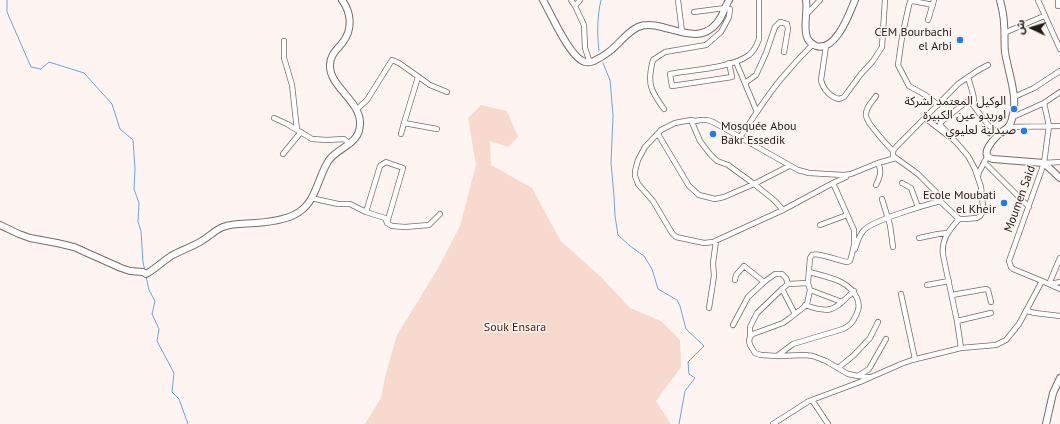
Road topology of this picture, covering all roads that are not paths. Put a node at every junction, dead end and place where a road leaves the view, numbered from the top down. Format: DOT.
graph roads {
  1 [pos="342,0"];
  2 [pos="543,0"];
  3 [pos="571,0"];
  4 [pos="580,0"];
  5 [pos="678,0"];
  6 [pos="729,0"];
  7 [pos="759,0"];
  8 [pos="806,0"];
  9 [pos="820,0"];
  10 [pos="856,0"];
  11 [pos="885,0"];
  12 [pos="934,0"];
  13 [pos="1000,0"];
  14 [pos="1038,0"];
  15 [pos="1058,0"];
  16 [pos="933,5"];
  17 [pos="575,6"];
  18 [pos="1058,6"];
  19 [pos="725,8"];
  20 [pos="694,12"];
  21 [pos="807,14"];
  22 [pos="1044,16"];
  23 [pos="928,20"];
  24 [pos="682,32"];
  25 [pos="1004,33"];
  26 [pos="284,42"];
  27 [pos="813,44"];
  28 [pos="826,46"];
  29 [pos="1060,49"];
  30 [pos="784,52"];
  31 [pos="736,62"];
  32 [pos="590,63"];
  33 [pos="729,64"];
  34 [pos="988,65"];
  35 [pos="1060,71"];
  36 [pos="418,77"];
  37 [pos="968,78"];
  38 [pos="745,83"];
  39 [pos="447,92"];
  40 [pos="1060,92"];
  41 [pos="876,96"];
  42 [pos="1014,97"];
  43 [pos="1044,103"];
  44 [pos="938,105"];
  45 [pos="973,105"];
  46 [pos="664,109"];
  47 [pos="356,110"];
  48 [pos="757,112"];
  49 [pos="274,118"];
  50 [pos="925,118"];
  51 [pos="1013,118"];
  52 [pos="691,120"];
  53 [pos="404,123"];
  54 [pos="1049,126"];
  55 [pos="1060,126"];
  56 [pos="1008,127"];
  57 [pos="437,129"];
  58 [pos="299,131"];
  59 [pos="401,134"];
  60 [pos="658,134"];
  61 [pos="999,134"];
  62 [pos="740,137"];
  63 [pos="954,141"];
  64 [pos="350,144"];
  65 [pos="893,150"];
  66 [pos="283,154"];
  67 [pos="896,158"];
  68 [pos="986,159"];
  69 [pos="1060,162"];
  70 [pos="878,163"];
  71 [pos="1044,163"];
  72 [pos="789,166"];
  73 [pos="851,174"];
  74 [pos="1060,178"];
  75 [pos="833,183"];
  76 [pos="902,183"];
  77 [pos="754,184"];
  78 [pos="876,185"];
  79 [pos="981,187"];
  80 [pos="311,198"];
  81 [pos="882,199"];
  82 [pos="940,201"];
  83 [pos="1029,207"];
  84 [pos="918,208"];
  85 [pos="783,210"];
  86 [pos="366,212"];
  87 [pos="440,214"];
  88 [pos="847,214"];
  89 [pos="888,218"];
  90 [pos="959,219"];
  91 [pos="387,223"];
  92 [pos="0,225"];
  93 [pos="820,225"];
  94 [pos="948,233"];
  95 [pos="919,238"];
  96 [pos="716,241"];
  97 [pos="893,246"];
  98 [pos="852,254"];
  99 [pos="1060,258"];
  100 [pos="1058,266"];
  101 [pos="809,272"];
  102 [pos="735,280"];
  103 [pos="949,281"];
  104 [pos="1042,281"];
  105 [pos="764,282"];
  106 [pos="1060,282"];
  107 [pos="808,283"];
  108 [pos="788,284"];
  109 [pos="1049,284"];
  110 [pos="927,285"];
  111 [pos="782,289"];
  112 [pos="1060,289"];
  113 [pos="810,290"];
  114 [pos="854,291"];
  115 [pos="901,294"];
  116 [pos="952,296"];
  117 [pos="842,302"];
  118 [pos="991,302"];
  119 [pos="805,305"];
  120 [pos="709,308"];
  121 [pos="1026,311"];
  122 [pos="991,313"];
  123 [pos="795,314"];
  124 [pos="1060,316"];
  125 [pos="958,321"];
  126 [pos="878,322"];
  127 [pos="733,326"];
  128 [pos="750,337"];
  129 [pos="886,339"];
  130 [pos="961,348"];
  131 [pos="777,356"];
  132 [pos="915,359"];
  133 [pos="838,368"];
  134 [pos="858,376"];
  135 [pos="870,377"];
  136 [pos="1060,378"];
  137 [pos="812,400"];
  138 [pos="1050,407"];
  139 [pos="783,418"];
  140 [pos="773,424"];
  141 [pos="779,424"];
  142 [pos="828,424"];
  143 [pos="1042,424"];
  144 [pos="1046,424"];
  1 -- 47 [label="main road"];
  2 -- 32 [label="main road"];
  3 -- 17 [label="street"];
  4 -- 17 [label="street"];
  5 -- 24 [label="street"];
  6 -- 19 [label="main road"];
  7 -- 31 [label="street"];
  8 -- 21 [label="main road"];
  9 -- 21 [label="street"];
  10 -- 28 [label="main road"];
  11 -- 28 [label="street"];
  12 -- 16 [label="street"];
  13 -- 25 [label="main road"];
  14 -- 22 [label="street"];
  15 -- 18 [label="street"];
  16 -- 23 [label="street"];
  16 -- 44 [label="street"];
  17 -- 32 [label="street"];
  19 -- 20 [label="street"];
  19 -- 24 [label="main road"];
  19 -- 46 [label="street"];
  21 -- 27 [label="main road"];
  22 -- 25 [label="street"];
  22 -- 29 [label="street"];
  24 -- 32 [label="main road"];
  25 -- 42 [label="main road"];
  26 -- 58 [label="street"];
  27 -- 28 [label="main road"];
  27 -- 48 [label="street"];
  30 -- 38 [label="street"];
  31 -- 33 [label="street"];
  31 -- 38 [label="street"];
  33 -- 33 [label="street"];
  34 -- 37 [label="street"];
  35 -- 42 [label="street"];
  36 -- 39 [label="street"];
  36 -- 47 [label="street"];
  36 -- 53 [label="street"];
  37 -- 44 [label="street"];
  37 -- 45 [label="street"];
  38 -- 48 [label="street"];
  40 -- 43 [label="street"];
  41 -- 65 [label="street"];
  42 -- 51 [label="main road"];
  43 -- 51 [label="street"];
  43 -- 54 [label="street, Moumen Said"];
  44 -- 50 [label="street"];
  45 -- 61 [label="street"];
  45 -- 63 [label="street"];
  47 -- 64 [label="main road"];
  48 -- 62 [label="street"];
  49 -- 58 [label="street"];
  50 -- 63 [label="street"];
  50 -- 65 [label="street"];
  51 -- 56 [label="main road"];
  52 -- 60 [label="street"];
  52 -- 62 [label="street"];
  52 -- 77 [label="street"];
  53 -- 57 [label="street"];
  53 -- 59 [label="street"];
  54 -- 55 [label="street"];
  54 -- 56 [label="street"];
  54 -- 71 [label="street, Moumen Said"];
  56 -- 61 [label="main road"];
  58 -- 64 [label="street"];
  58 -- 66 [label="street"];
  60 -- 77 [label="street"];
  60 -- 96 [label="street"];
  61 -- 68 [label="main road"];
  62 -- 72 [label="street"];
  63 -- 79 [label="street"];
  64 -- 80 [label="main road"];
  65 -- 67 [label="street"];
  67 -- 70 [label="street"];
  67 -- 82 [label="street"];
  68 -- 71 [label="main road"];
  68 -- 79 [label="street"];
  68 -- 83 [label="street"];
  69 -- 71 [label="street"];
  70 -- 73 [label="street"];
  70 -- 78 [label="street"];
  71 -- 74 [label="main road"];
  71 -- 83 [label="street, Moumen Said"];
  72 -- 73 [label="street"];
  72 -- 77 [label="street"];
  73 -- 75 [label="street"];
  75 -- 85 [label="street"];
  75 -- 88 [label="street"];
  76 -- 84 [label="street"];
  77 -- 85 [label="street"];
  79 -- 90 [label="street"];
  80 -- 86 [label="street"];
  80 -- 92 [label="main road"];
  81 -- 89 [label="street"];
  82 -- 84 [label="street"];
  82 -- 90 [label="street"];
  83 -- 104 [label="street, Moumen Said"];
  84 -- 89 [label="street"];
  85 -- 96 [label="street"];
  86 -- 91 [label="street"];
  86 -- 91 [label="street"];
  87 -- 91 [label="street"];
  88 -- 93 [label="street"];
  88 -- 98 [label="street"];
  89 -- 97 [label="street"];
  89 -- 98 [label="street"];
  90 -- 94 [label="street"];
  94 -- 95 [label="street"];
  94 -- 103 [label="street"];
  96 -- 120 [label="street"];
  98 -- 101 [label="street"];
  99 -- 100 [label="street"];
  100 -- 109 [label="street"];
  101 -- 107 [label="street"];
  101 -- 114 [label="street"];
  102 -- 105 [label="street"];
  103 -- 110 [label="street"];
  103 -- 116 [label="street"];
  104 -- 109 [label="street"];
  104 -- 121 [label="street"];
  105 -- 108 [label="street"];
  105 -- 127 [label="street"];
  106 -- 109 [label="street"];
  107 -- 108 [label="street"];
  107 -- 113 [label="street"];
  108 -- 111 [label="street"];
  109 -- 112 [label="street"];
  111 -- 123 [label="street"];
  111 -- 128 [label="street"];
  113 -- 117 [label="street"];
  113 -- 119 [label="street"];
  114 -- 117 [label="street"];
  114 -- 131 [label="street"];
  115 -- 132 [label="street"];
  116 -- 118 [label="street"];
  116 -- 125 [label="street"];
  117 -- 119 [label="street"];
  119 -- 123 [label="street"];
  121 -- 124 [label="street"];
  121 -- 130 [label="street"];
  122 -- 125 [label="street"];
  123 -- 128 [label="street"];
  125 -- 130 [label="street"];
  126 -- 133 [label="street"];
  128 -- 131 [label="street"];
  129 -- 134 [label="street"];
  130 -- 132 [label="street"];
  131 -- 133 [label="street"];
  132 -- 135 [label="street"];
  133 -- 134 [label="street"];
  134 -- 135 [label="street"];
  135 -- 137 [label="street"];
  136 -- 138 [label="main road"];
  137 -- 139 [label="street"];
  137 -- 142 [label="street"];
  138 -- 143 [label="street"];
  138 -- 144 [label="main road"];
  139 -- 140 [label="street"];
  139 -- 141 [label="street"];
}
